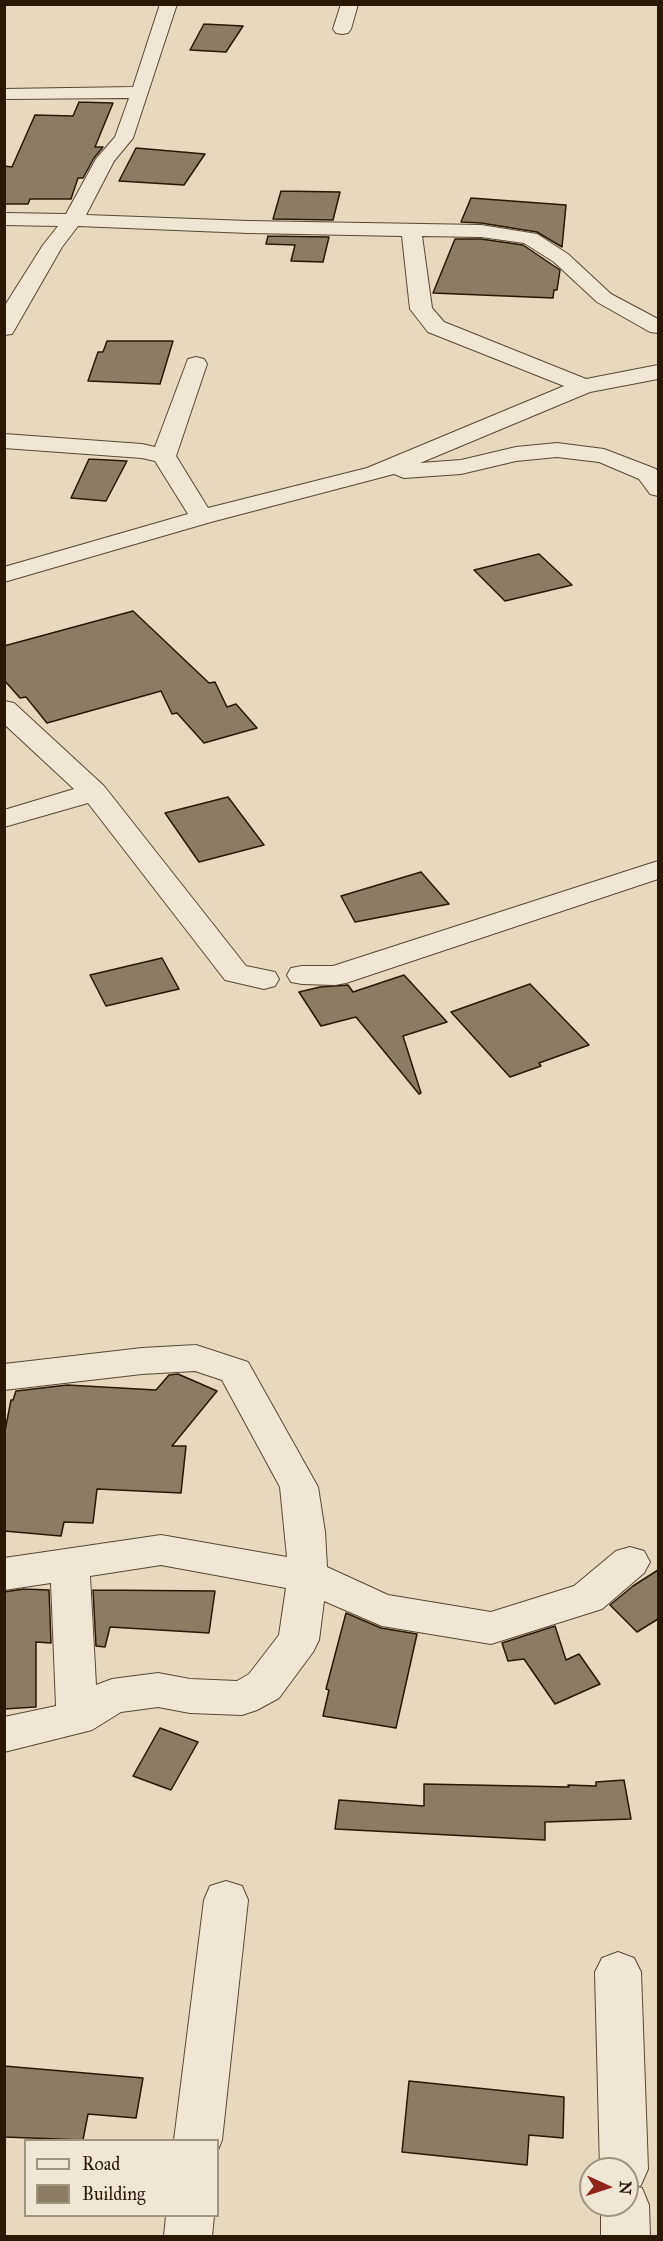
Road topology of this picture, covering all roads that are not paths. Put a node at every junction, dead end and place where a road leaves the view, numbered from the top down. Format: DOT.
graph roads {
  1 [pos="169,4"];
  2 [pos="350,4"];
  3 [pos="342,28"];
  4 [pos="140,92"];
  5 [pos="4,94"];
  6 [pos="4,219"];
  7 [pos="73,220"];
  8 [pos="411,230"];
  9 [pos="6,322"];
  10 [pos="658,327"];
  11 [pos="196,364"];
  12 [pos="658,372"];
  13 [pos="584,386"];
  14 [pos="4,441"];
  15 [pos="164,456"];
  16 [pos="375,473"];
  17 [pos="658,489"];
  18 [pos="202,517"];
  19 [pos="4,575"];
  20 [pos="4,709"];
  21 [pos="94,792"];
  22 [pos="4,819"];
  23 [pos="658,870"];
  24 [pos="4,1377"];
  25 [pos="630,1562"];
  26 [pos="70,1564"];
  27 [pos="4,1574"];
  28 [pos="308,1576"];
  29 [pos="77,1718"];
  30 [pos="4,1735"];
  31 [pos="226,1900"];
  32 [pos="618,1972"];
  33 [pos="198,2139"];
  34 [pos="624,2157"];
  35 [pos="190,2217"];
  36 [pos="625,2217"];
  37 [pos="188,2236"];
  38 [pos="626,2236"];
  1 -- 4 [label="street"];
  2 -- 3 [label="street"];
  4 -- 5 [label="street"];
  4 -- 7 [label="street"];
  6 -- 7 [label="street"];
  7 -- 8 [label="street"];
  7 -- 9 [label="street"];
  8 -- 10 [label="street"];
  8 -- 13 [label="street"];
  11 -- 15 [label="street"];
  12 -- 13 [label="street"];
  13 -- 16 [label="street"];
  14 -- 15 [label="street"];
  15 -- 18 [label="street"];
  16 -- 17 [label="street"];
  16 -- 18 [label="street"];
  18 -- 19 [label="street"];
  20 -- 21 [label="street"];
  21 -- 22 [label="street"];
  21 -- 23 [label="street"];
  24 -- 28 [label="street"];
  25 -- 28 [label="street"];
  26 -- 27 [label="street"];
  26 -- 28 [label="street"];
  26 -- 29 [label="street"];
  28 -- 29 [label="street"];
  29 -- 30 [label="street"];
  31 -- 33 [label="street"];
  32 -- 34 [label="street"];
  35 -- 37 [label="street"];
  36 -- 38 [label="street"];
}
